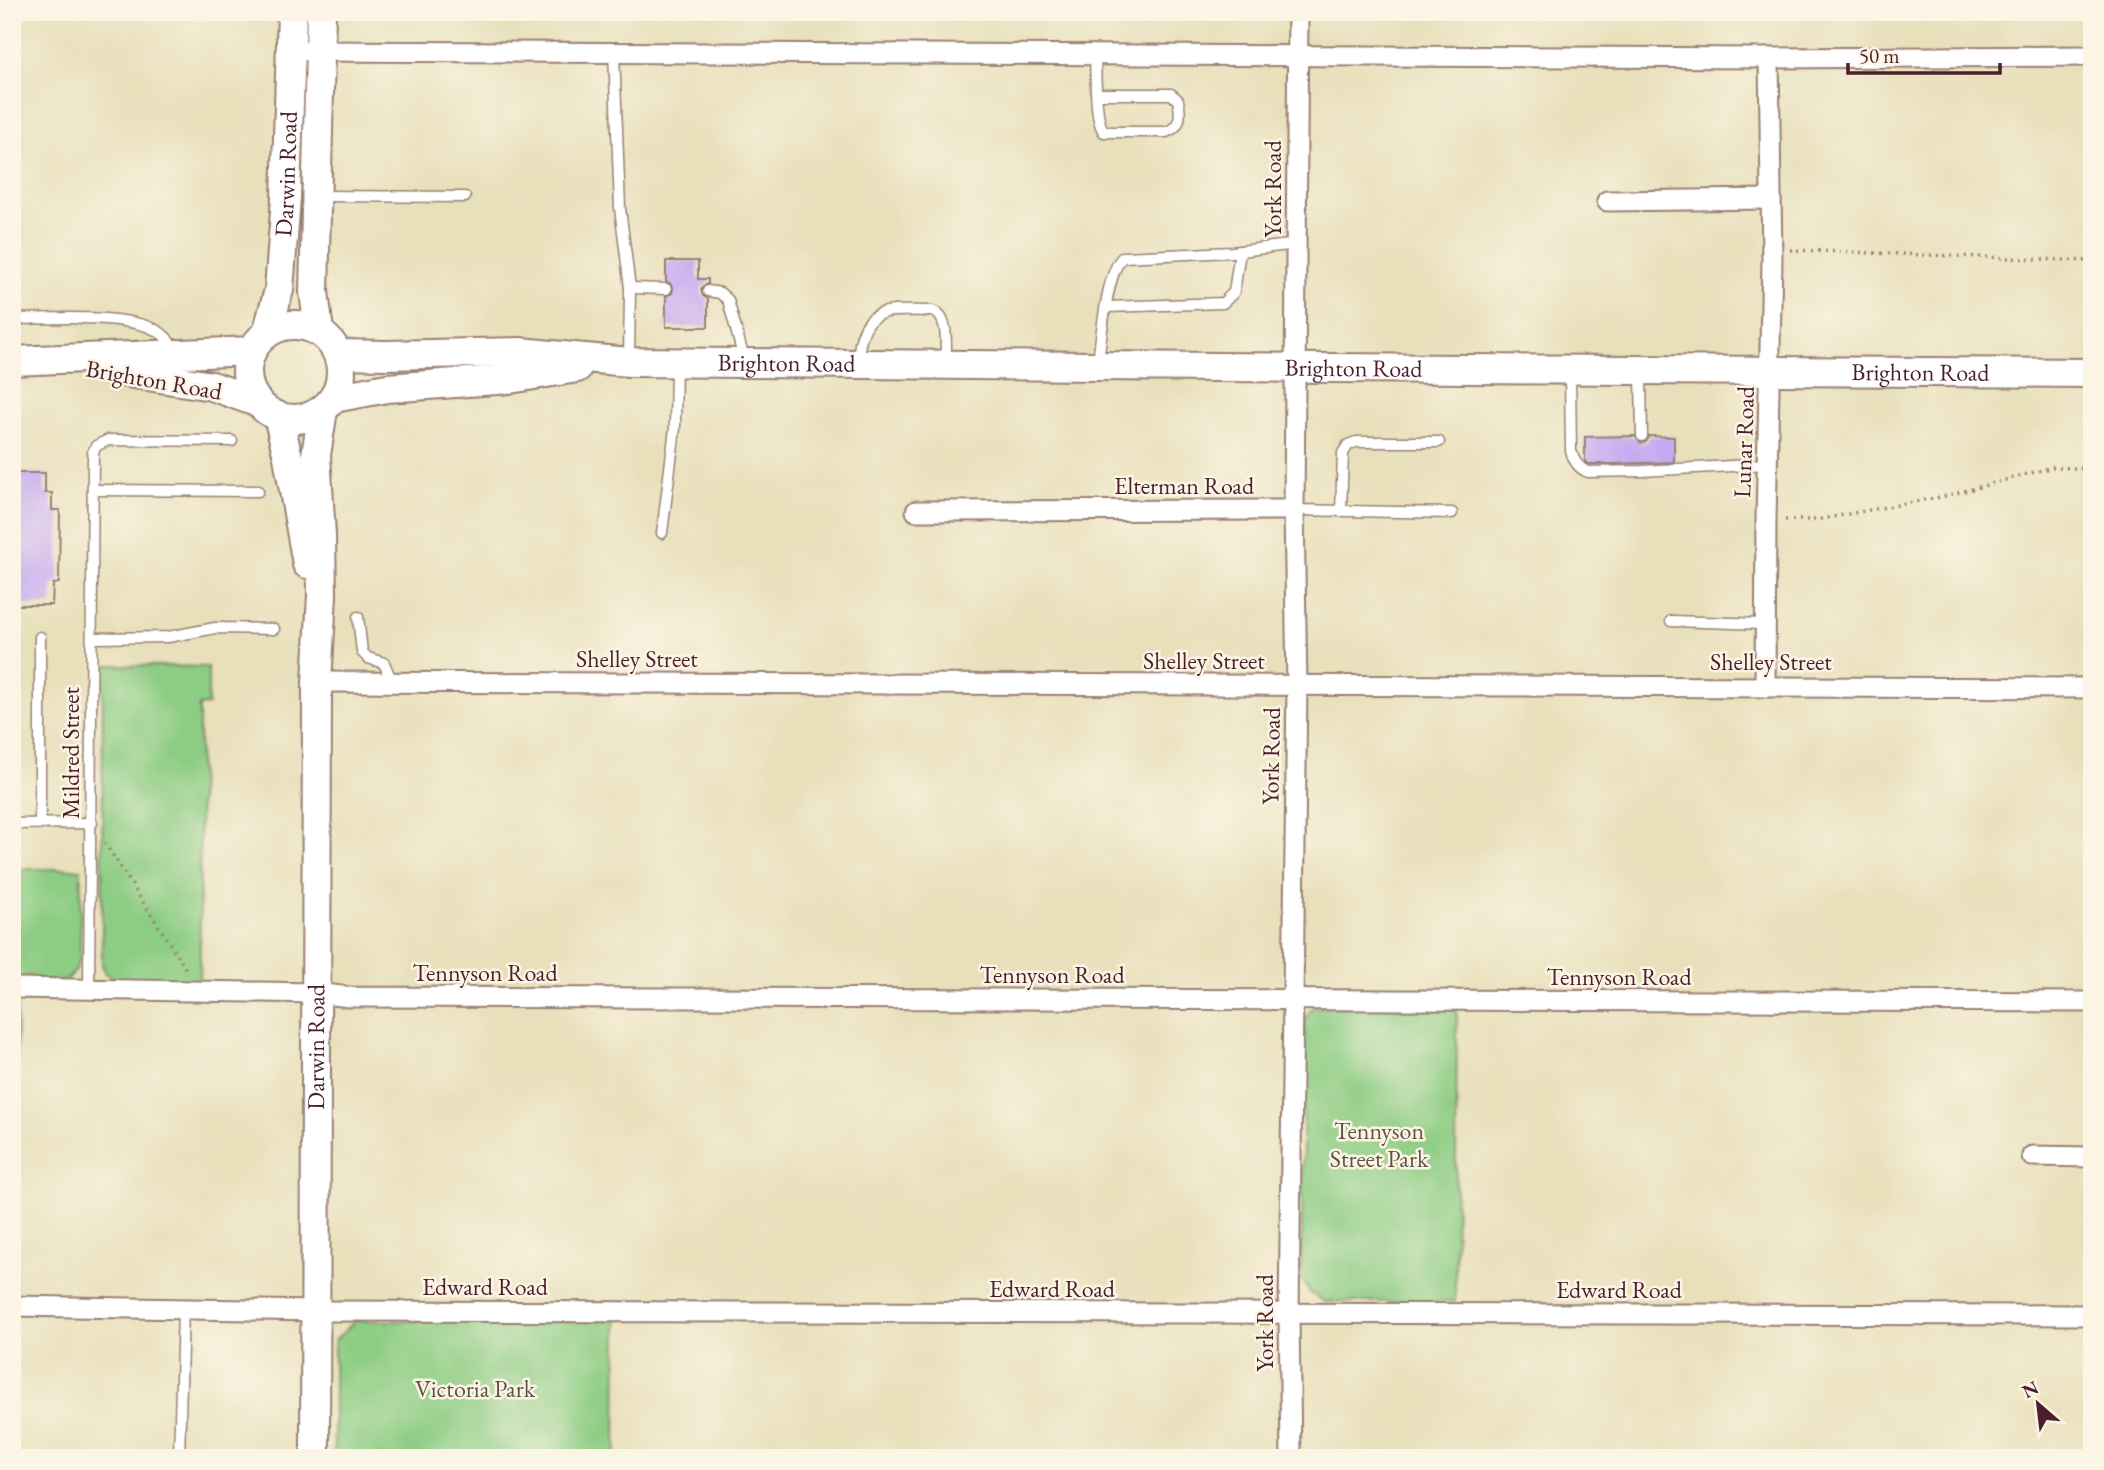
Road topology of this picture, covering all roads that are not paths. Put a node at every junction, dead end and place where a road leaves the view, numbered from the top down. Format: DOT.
graph roads {
  1 [pos="292,12"];
  2 [pos="321,12"];
  3 [pos="1298,12"];
  4 [pos="290,51"];
  5 [pos="322,51"];
  6 [pos="614,52"];
  7 [pos="1095,54"];
  8 [pos="1299,55"];
  9 [pos="2092,56"];
  10 [pos="1769,58"];
  11 [pos="1097,94"];
  12 [pos="316,196"];
  13 [pos="465,197"];
  14 [pos="1771,199"];
  15 [pos="1607,201"];
  16 [pos="1297,244"];
  17 [pos="1240,251"];
  18 [pos="630,288"];
  19 [pos="666,289"];
  20 [pos="708,291"];
  21 [pos="1107,307"];
  22 [pos="12,319"];
  23 [pos="319,331"];
  24 [pos="260,342"];
  25 [pos="339,354"];
  26 [pos="176,355"];
  27 [pos="12,361"];
  28 [pos="48,361"];
  29 [pos="622,362"];
  30 [pos="676,363"];
  31 [pos="745,363"];
  32 [pos="857,364"];
  33 [pos="946,365"];
  34 [pos="1098,366"];
  35 [pos="1296,367"];
  36 [pos="1570,369"];
  37 [pos="1641,370"];
  38 [pos="1771,373"];
  39 [pos="2092,373"];
  40 [pos="329,404"];
  41 [pos="268,410"];
  42 [pos="1642,436"];
  43 [pos="232,441"];
  44 [pos="1439,442"];
  45 [pos="1767,464"];
  46 [pos="93,490"];
  47 [pos="258,491"];
  48 [pos="1294,510"];
  49 [pos="916,511"];
  50 [pos="1341,511"];
  51 [pos="1452,513"];
  52 [pos="662,533"];
  53 [pos="358,617"];
  54 [pos="1671,621"];
  55 [pos="1765,624"];
  56 [pos="274,629"];
  57 [pos="318,636"];
  58 [pos="40,637"];
  59 [pos="93,638"];
  60 [pos="317,682"];
  61 [pos="392,682"];
  62 [pos="1297,686"];
  63 [pos="1765,687"];
  64 [pos="2092,688"];
  65 [pos="92,823"];
  66 [pos="12,824"];
  67 [pos="40,824"];
  68 [pos="12,988"];
  69 [pos="89,989"];
  70 [pos="316,993"];
  71 [pos="1292,1000"];
  72 [pos="2092,1002"];
  73 [pos="2032,1156"];
  74 [pos="2092,1157"];
  75 [pos="12,1306"];
  76 [pos="183,1308"];
  77 [pos="316,1311"];
  78 [pos="1289,1314"];
  79 [pos="2092,1315"];
  80 [pos="179,1458"];
  81 [pos="315,1458"];
  82 [pos="1290,1458"];
  1 -- 4 [label="main road, Darwin Road"];
  2 -- 5 [label="main road, Darwin Road"];
  3 -- 8 [label="street, York Road"];
  4 -- 5 [label="street"];
  4 -- 24 [label="main road, Darwin Road"];
  5 -- 6 [label="street"];
  5 -- 12 [label="main road, Darwin Road"];
  6 -- 7 [label="street"];
  6 -- 18 [label="lane"];
  7 -- 8 [label="street"];
  7 -- 11 [label="lane"];
  8 -- 10 [label="street"];
  8 -- 16 [label="street, York Road"];
  9 -- 10 [label="street"];
  10 -- 14 [label="street, Lunar Road"];
  11 -- 11 [label="lane"];
  12 -- 13 [label="lane"];
  12 -- 23 [label="main road, Darwin Road"];
  14 -- 15 [label="street"];
  14 -- 38 [label="street, Lunar Road"];
  16 -- 17 [label="lane"];
  16 -- 35 [label="street, York Road"];
  17 -- 21 [label="lane"];
  17 -- 21 [label="lane"];
  18 -- 19 [label="lane"];
  18 -- 29 [label="lane"];
  20 -- 31 [label="lane"];
  21 -- 34 [label="lane"];
  22 -- 26 [label="lane"];
  23 -- 24 [label="main road"];
  23 -- 25 [label="main road"];
  24 -- 26 [label="main road, Brighton Road"];
  24 -- 41 [label="main road"];
  25 -- 29 [label="main road, Brighton Road"];
  25 -- 40 [label="main road"];
  26 -- 28 [label="main road, Brighton Road"];
  27 -- 28 [label="main road, Brighton Road"];
  28 -- 41 [label="main road, Brighton Road"];
  29 -- 30 [label="main road, Brighton Road"];
  29 -- 40 [label="main road, Brighton Road"];
  30 -- 31 [label="main road, Brighton Road"];
  30 -- 52 [label="lane"];
  31 -- 32 [label="main road, Brighton Road"];
  32 -- 33 [label="main road, Brighton Road"];
  32 -- 33 [label="lane"];
  33 -- 34 [label="main road, Brighton Road"];
  34 -- 35 [label="main road, Brighton Road"];
  35 -- 36 [label="main road, Brighton Road"];
  35 -- 48 [label="street, York Road"];
  36 -- 37 [label="main road, Brighton Road"];
  36 -- 45 [label="lane"];
  37 -- 38 [label="main road, Brighton Road"];
  37 -- 42 [label="lane"];
  38 -- 39 [label="main road, Brighton Road"];
  38 -- 45 [label="street, Lunar Road"];
  40 -- 41 [label="main road"];
  40 -- 57 [label="main road, Darwin Road"];
  41 -- 57 [label="main road, Darwin Road"];
  43 -- 46 [label="lane, Mildred Street"];
  44 -- 50 [label="lane"];
  45 -- 55 [label="street, Lunar Road"];
  46 -- 47 [label="lane"];
  46 -- 59 [label="lane, Mildred Street"];
  48 -- 49 [label="street, Elterman Road"];
  48 -- 50 [label="lane, Elterman Road"];
  48 -- 62 [label="street, York Road"];
  50 -- 51 [label="lane, Elterman Road"];
  53 -- 61 [label="lane"];
  54 -- 55 [label="lane"];
  55 -- 63 [label="street, Lunar Road"];
  56 -- 59 [label="lane"];
  57 -- 60 [label="main road, Darwin Road"];
  58 -- 67 [label="lane"];
  59 -- 65 [label="lane, Mildred Street"];
  60 -- 61 [label="street, Shelley Street"];
  60 -- 70 [label="main road, Darwin Road"];
  61 -- 62 [label="street, Shelley Street"];
  62 -- 63 [label="street, Shelley Street"];
  62 -- 71 [label="street, York Road"];
  63 -- 64 [label="street, Shelley Street"];
  65 -- 67 [label="lane"];
  65 -- 69 [label="lane, Mildred Street"];
  66 -- 67 [label="lane"];
  68 -- 69 [label="street, Tennyson Road"];
  69 -- 70 [label="street, Tennyson Road"];
  70 -- 71 [label="street, Tennyson Road"];
  70 -- 77 [label="main road, Darwin Road"];
  71 -- 72 [label="street, Tennyson Road"];
  71 -- 78 [label="street, York Road"];
  73 -- 74 [label="street"];
  75 -- 76 [label="street, Edward Road"];
  76 -- 77 [label="street, Edward Road"];
  76 -- 80 [label="lane"];
  77 -- 78 [label="street, Edward Road"];
  77 -- 81 [label="main road, Darwin Road"];
  78 -- 79 [label="street, Edward Road"];
  78 -- 82 [label="street, York Road"];
}
